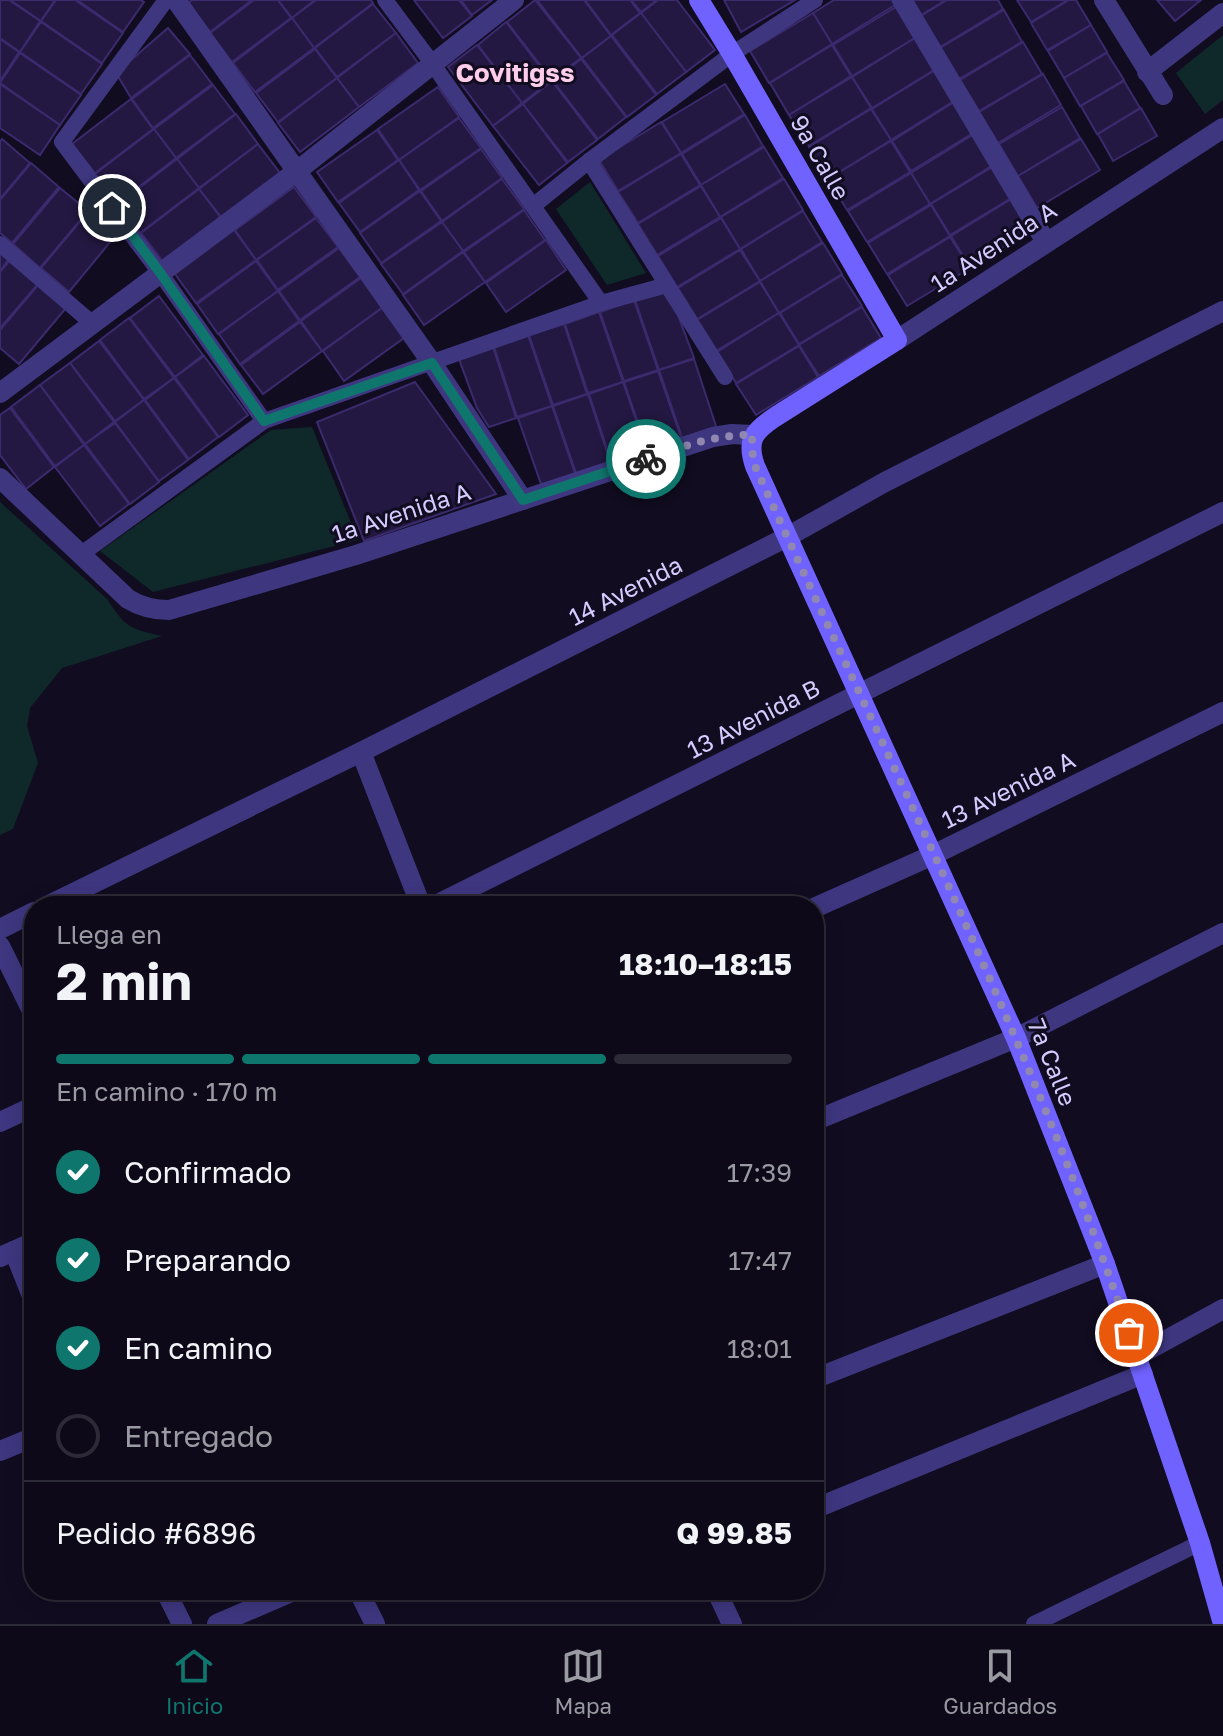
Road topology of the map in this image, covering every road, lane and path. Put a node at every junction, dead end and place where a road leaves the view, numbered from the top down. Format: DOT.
graph roads {
  1 [pos="166,0"];
  2 [pos="176,0"];
  3 [pos="385,0"];
  4 [pos="514,0"];
  5 [pos="699,0"];
  6 [pos="815,0"];
  7 [pos="902,0"];
  8 [pos="1104,0"];
  9 [pos="1223,13"];
  10 [pos="732,54"];
  11 [pos="432,63"];
  12 [pos="1147,72"];
  13 [pos="1163,95"];
  14 [pos="1223,128"];
  15 [pos="589,161"];
  16 [pos="297,171"];
  17 [pos="533,206"];
  18 [pos="1046,242"];
  19 [pos="0,244"];
  20 [pos="161,274"];
  21 [pos="667,285"];
  22 [pos="601,303"];
  23 [pos="1223,311"];
  24 [pos="93,324"];
  25 [pos="897,340"];
  26 [pos="432,363"];
  27 [pos="725,377"];
  28 [pos="0,393"];
  29 [pos="264,421"];
  30 [pos="753,435"];
  31 [pos="0,478"];
  32 [pos="523,500"];
  33 [pos="1223,512"];
  34 [pos="787,537"];
  35 [pos="80,555"];
  36 [pos="858,694"];
  37 [pos="1223,712"];
  38 [pos="361,752"];
  39 [pos="933,855"];
  40 [pos="67,896"];
  41 [pos="417,896"];
  42 [pos="454,896"];
  43 [pos="824,904"];
  44 [pos="24,917"];
  45 [pos="0,929"];
  46 [pos="1223,933"];
  47 [pos="0,946"];
  48 [pos="24,995"];
  49 [pos="1016,1038"];
  50 [pos="24,1111"];
  51 [pos="824,1117"];
  52 [pos="0,1122"];
  53 [pos="7,1254"];
  54 [pos="1105,1264"];
  55 [pos="24,1284"];
  56 [pos="1223,1309"];
  57 [pos="1140,1365"];
  58 [pos="824,1375"];
  59 [pos="24,1441"];
  60 [pos="0,1451"];
  61 [pos="824,1505"];
  62 [pos="1200,1543"];
  63 [pos="170,1600"];
  64 [pos="273,1600"];
  65 [pos="363,1600"];
  66 [pos="721,1600"];
  67 [pos="182,1624"];
  68 [pos="217,1624"];
  69 [pos="375,1624"];
  70 [pos="732,1624"];
  71 [pos="1034,1624"];
  72 [pos="1223,1624"];
  1 -- 20 [label="lane"];
  2 -- 16 [label="street"];
  3 -- 11 [label="lane"];
  4 -- 11 [label="street"];
  5 -- 10 [label="main road, 9a Calle"];
  6 -- 10 [label="lane"];
  7 -- 18 [label="street"];
  8 -- 12 [label="street"];
  9 -- 12 [label="street"];
  10 -- 15 [label="lane"];
  10 -- 25 [label="main road, 9a Calle"];
  11 -- 16 [label="street"];
  11 -- 17 [label="lane"];
  12 -- 13 [label="street"];
  14 -- 18 [label="street, 1a Avenida A"];
  15 -- 17 [label="lane"];
  15 -- 21 [label="lane"];
  16 -- 20 [label="street"];
  16 -- 26 [label="street"];
  17 -- 22 [label="lane"];
  18 -- 25 [label="street, 1a Avenida A"];
  19 -- 24 [label="lane"];
  20 -- 24 [label="street"];
  20 -- 29 [label="lane"];
  21 -- 22 [label="lane"];
  21 -- 27 [label="lane"];
  22 -- 26 [label="lane"];
  23 -- 34 [label="street, 14 Avenida"];
  24 -- 28 [label="street"];
  25 -- 30 [label="main road, 1a Avenida A"];
  26 -- 29 [label="lane"];
  26 -- 32 [label="street"];
  29 -- 35 [label="lane"];
  30 -- 32 [label="street, 1a Avenida A"];
  30 -- 34 [label="main road"];
  31 -- 35 [label="street, 1a Avenida A"];
  32 -- 35 [label="street, 1a Avenida A"];
  33 -- 36 [label="street, 13 Avenida B"];
  34 -- 36 [label="main road, 7a Calle"];
  34 -- 38 [label="street, 14 Avenida"];
  36 -- 39 [label="main road, 7a Calle"];
  36 -- 42 [label="street, 13 Avenida B"];
  37 -- 39 [label="street, 13 Avenida A"];
  38 -- 40 [label="street, 14 Avenida"];
  38 -- 41 [label="street"];
  39 -- 43 [label="street, 13 Avenida A"];
  39 -- 49 [label="main road, 7a Calle"];
  44 -- 45 [label="street"];
  46 -- 49 [label="street"];
  47 -- 48 [label="street"];
  49 -- 51 [label="street"];
  49 -- 54 [label="main road, 7a Calle"];
  50 -- 52 [label="street"];
  53 -- 55 [label="street"];
  54 -- 57 [label="main road, 7a Calle"];
  54 -- 58 [label="street"];
  56 -- 57 [label="street"];
  57 -- 61 [label="street"];
  57 -- 62 [label="main road, 7a Calle"];
  59 -- 60 [label="street"];
  62 -- 71 [label="lane"];
  62 -- 72 [label="main road, 7a Calle"];
  63 -- 67 [label="street"];
  64 -- 68 [label="street"];
  65 -- 69 [label="street"];
  66 -- 70 [label="street"];
}
